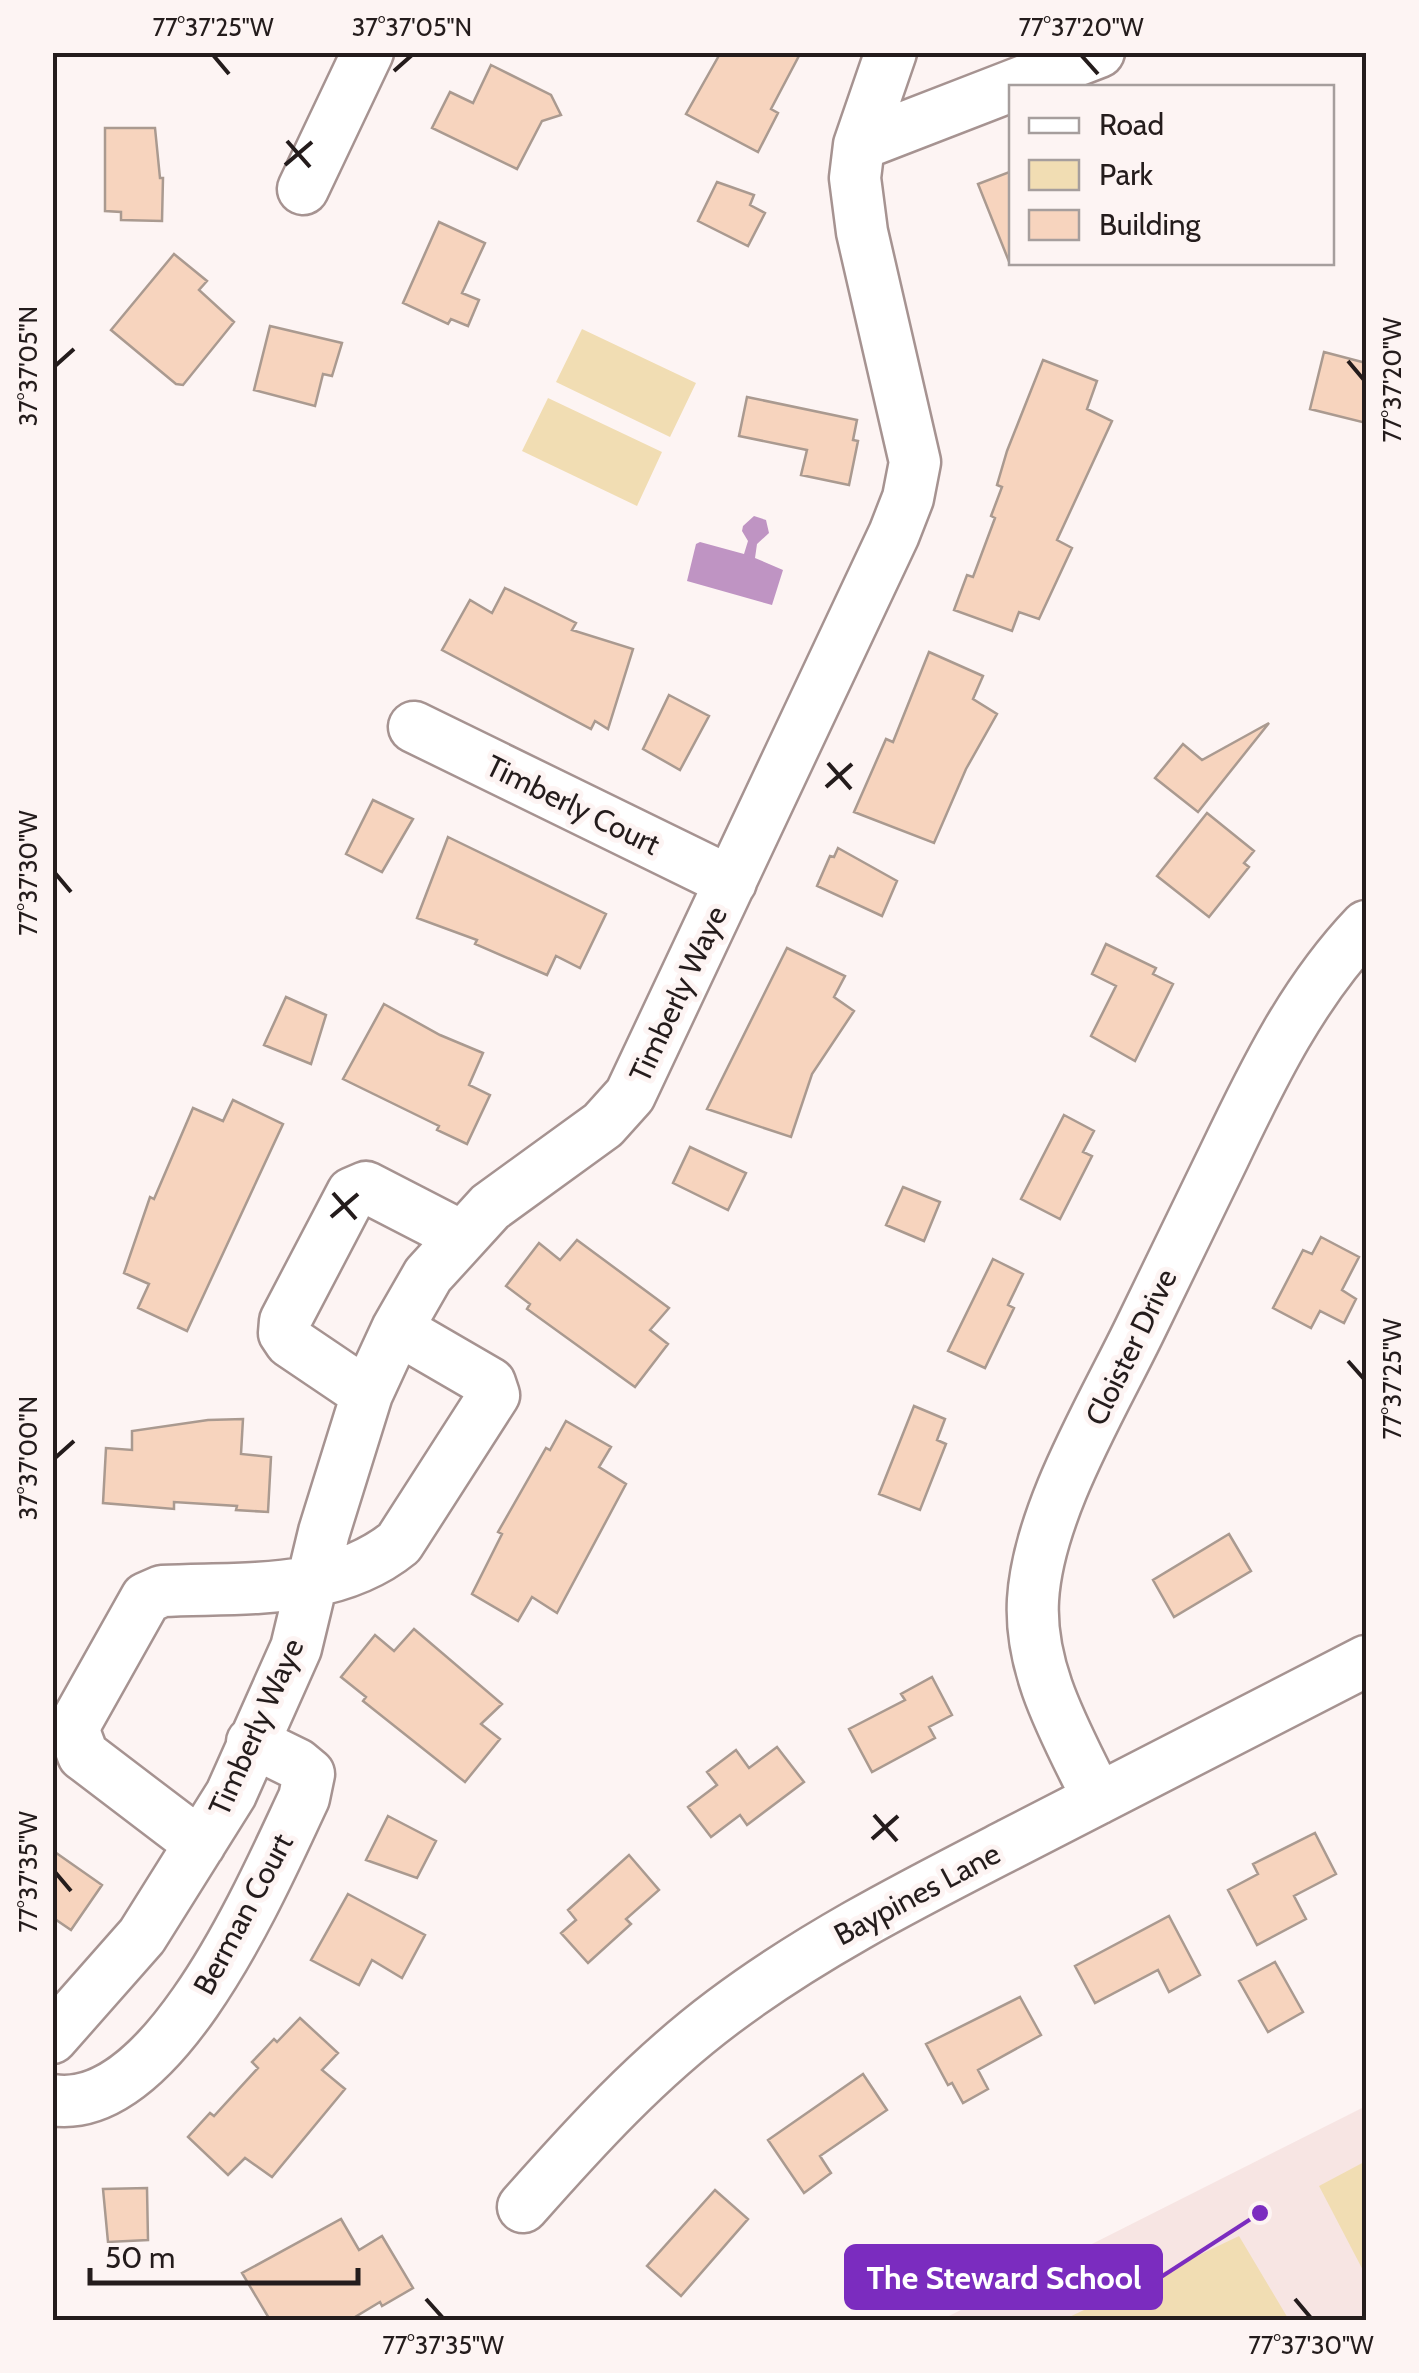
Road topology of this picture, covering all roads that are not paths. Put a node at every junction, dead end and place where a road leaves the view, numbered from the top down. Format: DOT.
graph roads {
  1 [pos="368,52"];
  2 [pos="890,52"];
  3 [pos="1099,52"];
  4 [pos="1015,85"];
  5 [pos="1009,87"];
  6 [pos="859,146"];
  7 [pos="303,189"];
  8 [pos="414,727"];
  9 [pos="731,882"];
  10 [pos="1366,926"];
  11 [pos="461,1236"];
  12 [pos="397,1328"];
  13 [pos="367,1394"];
  14 [pos="311,1583"];
  15 [pos="1366,1660"];
  16 [pos="252,1742"];
  17 [pos="1098,1799"];
  18 [pos="200,1844"];
  19 [pos="52,2038"];
  20 [pos="52,2100"];
  21 [pos="523,2207"];
  1 -- 7 [label="street"];
  2 -- 6 [label="street, Timberly Waye"];
  3 -- 4 [label="street"];
  5 -- 6 [label="street"];
  6 -- 9 [label="street, Timberly Waye"];
  8 -- 9 [label="street, Timberly Court"];
  9 -- 11 [label="street, Timberly Waye"];
  10 -- 17 [label="street, Cloister Drive"];
  11 -- 12 [label="street, Timberly Waye"];
  11 -- 13 [label="street"];
  12 -- 13 [label="street, Timberly Waye"];
  12 -- 14 [label="street"];
  13 -- 14 [label="street, Timberly Waye"];
  14 -- 16 [label="street, Timberly Waye"];
  14 -- 18 [label="street"];
  15 -- 17 [label="street, Baypines Lane"];
  16 -- 18 [label="street, Timberly Waye"];
  16 -- 20 [label="street, Berman Court"];
  17 -- 21 [label="street, Baypines Lane"];
  18 -- 19 [label="street, Timberly Waye"];
}
